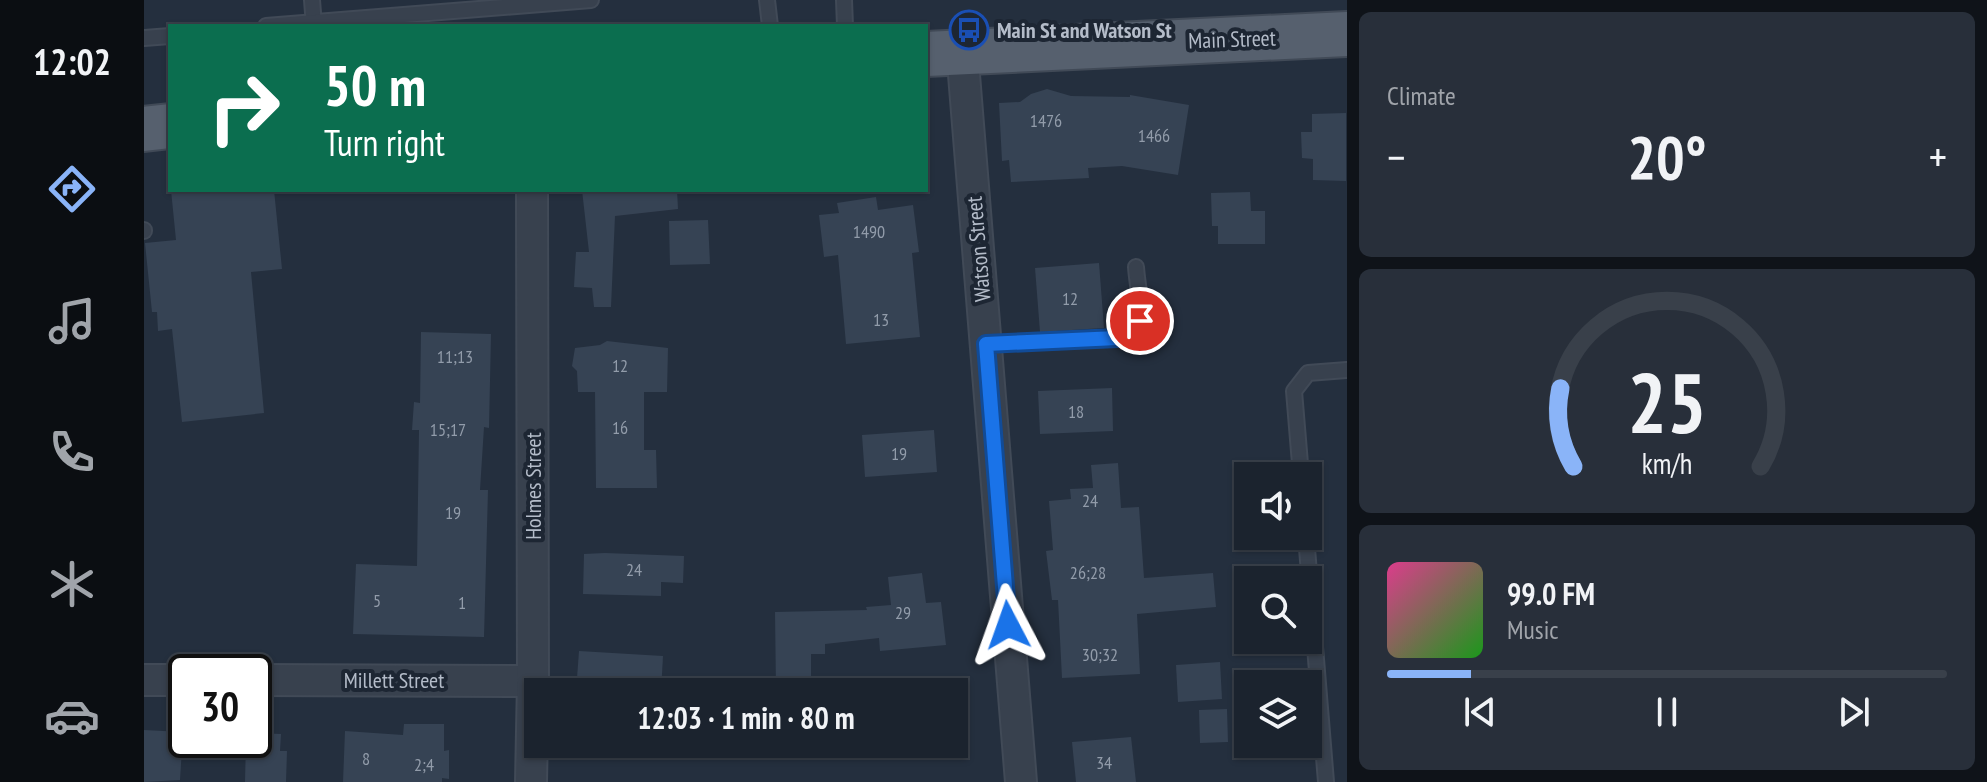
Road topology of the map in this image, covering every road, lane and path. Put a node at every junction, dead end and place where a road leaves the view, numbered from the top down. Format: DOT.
graph roads {
  1 [pos="312,0"];
  2 [pos="591,0"];
  3 [pos="767,0"];
  4 [pos="844,0"];
  5 [pos="521,3"];
  6 [pos="314,24"];
  7 [pos="770,24"];
  8 [pos="845,24"];
  9 [pos="1347,34"];
  10 [pos="168,36"];
  11 [pos="144,38"];
  12 [pos="944,52"];
  13 [pos="168,126"];
  14 [pos="144,129"];
  15 [pos="532,192"];
  16 [pos="1136,267"];
  17 [pos="986,344"];
  18 [pos="1347,370"];
  19 [pos="1300,462"];
  20 [pos="1307,550"];
  21 [pos="533,678"];
  22 [pos="144,680"];
  23 [pos="168,680"];
  24 [pos="272,680"];
  25 [pos="524,681"];
  26 [pos="531,758"];
  27 [pos="531,782"];
  28 [pos="1021,782"];
  29 [pos="1326,782"];
  1 -- 6 [label="lane"];
  2 -- 5 [label="lane"];
  3 -- 7 [label="lane"];
  4 -- 8 [label="lane"];
  5 -- 6 [label="lane"];
  9 -- 12 [label="main road, Main Street"];
  10 -- 11 [label="lane"];
  12 -- 17 [label="street, Watson Street"];
  13 -- 14 [label="main road"];
  15 -- 21 [label="street, Holmes Street"];
  16 -- 17 [label="lane"];
  17 -- 28 [label="street, Watson Street"];
  18 -- 19 [label="lane"];
  20 -- 29 [label="lane"];
  22 -- 23 [label="street"];
  24 -- 25 [label="street, Millett Street"];
  26 -- 27 [label="street, Holmes Street"];
}
